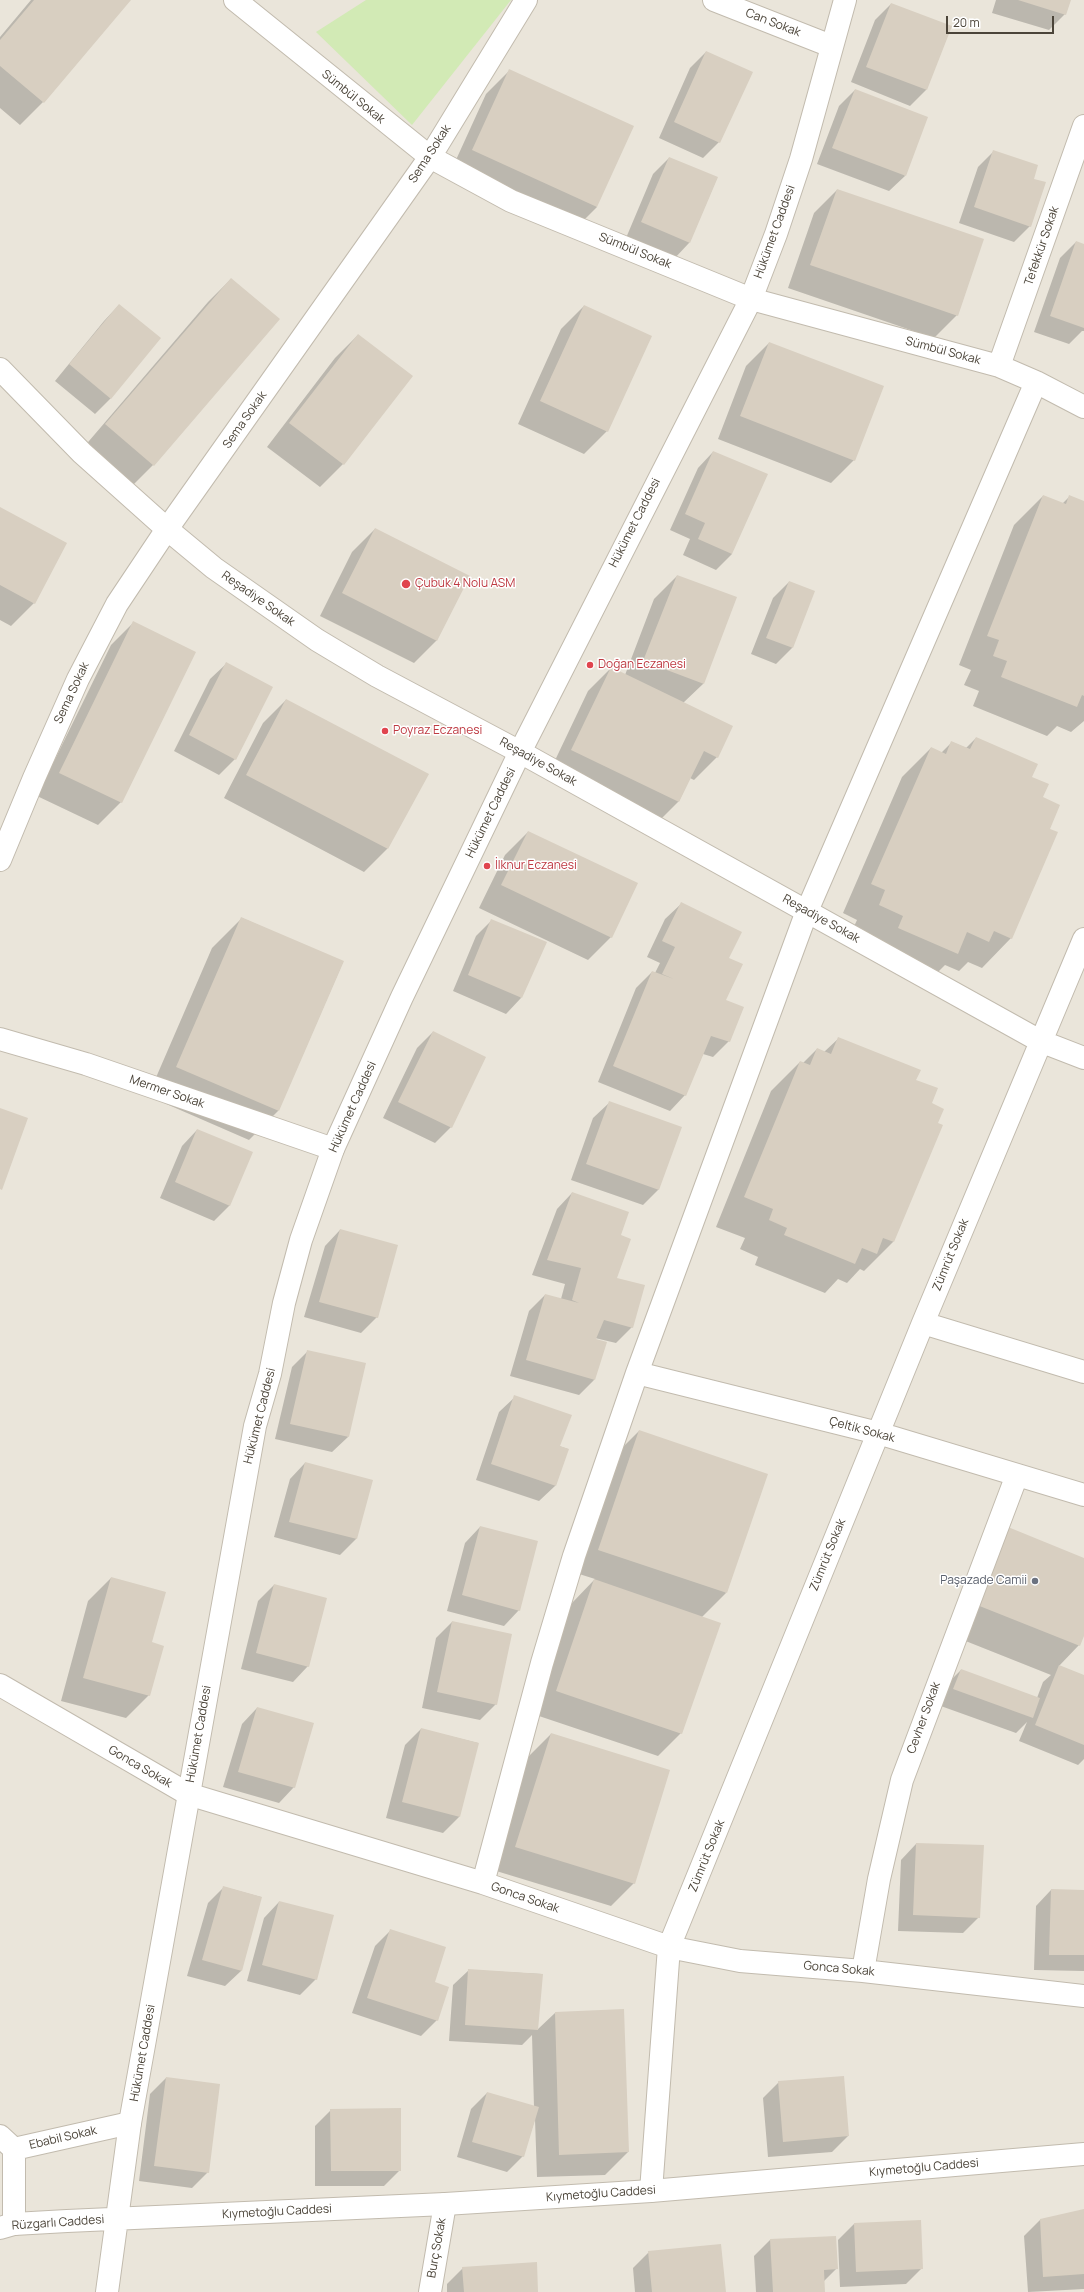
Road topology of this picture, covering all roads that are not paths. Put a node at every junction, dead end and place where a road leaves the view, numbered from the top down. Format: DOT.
graph roads {
  1 [pos="235,0"];
  2 [pos="526,0"];
  3 [pos="714,0"];
  4 [pos="844,0"];
  5 [pos="831,46"];
  6 [pos="1084,126"];
  7 [pos="430,157"];
  8 [pos="751,298"];
  9 [pos="999,366"];
  10 [pos="0,369"];
  11 [pos="1036,382"];
  12 [pos="1084,407"];
  13 [pos="167,529"];
  14 [pos="520,752"];
  15 [pos="0,860"];
  16 [pos="807,911"];
  17 [pos="1084,939"];
  18 [pos="0,1039"];
  19 [pos="1040,1041"];
  20 [pos="1084,1058"];
  21 [pos="333,1149"];
  22 [pos="923,1323"];
  23 [pos="1084,1372"];
  24 [pos="637,1373"];
  25 [pos="878,1433"];
  26 [pos="1017,1475"];
  27 [pos="1084,1495"];
  28 [pos="0,1685"];
  29 [pos="188,1794"];
  30 [pos="483,1883"];
  31 [pos="669,1947"];
  32 [pos="863,1971"];
  33 [pos="1084,1996"];
  34 [pos="130,2123"];
  35 [pos="7,2143"];
  36 [pos="1084,2154"];
  37 [pos="651,2191"];
  38 [pos="445,2204"];
  39 [pos="116,2219"];
  40 [pos="7,2226"];
  41 [pos="107,2292"];
  42 [pos="430,2292"];
  1 -- 7 [label="street, Sümbül Sokak"];
  2 -- 7 [label="street, Sema Sokak"];
  3 -- 5 [label="street, Can Sokak"];
  4 -- 5 [label="street, Hükümet Caddesi"];
  5 -- 8 [label="street, Hükümet Caddesi"];
  6 -- 9 [label="street, Tefekkür Sokak"];
  7 -- 8 [label="street, Sümbül Sokak"];
  7 -- 13 [label="street, Sema Sokak"];
  8 -- 9 [label="street, Sümbül Sokak"];
  8 -- 14 [label="street, Hükümet Caddesi"];
  9 -- 11 [label="street, Sümbül Sokak"];
  10 -- 13 [label="street, Reşadiye Sokak"];
  11 -- 12 [label="street, Sümbül Sokak"];
  11 -- 16 [label="street"];
  13 -- 14 [label="street, Reşadiye Sokak"];
  13 -- 15 [label="street, Sema Sokak"];
  14 -- 16 [label="street, Reşadiye Sokak"];
  14 -- 21 [label="street, Hükümet Caddesi"];
  16 -- 19 [label="street, Reşadiye Sokak"];
  16 -- 24 [label="street"];
  17 -- 19 [label="street, Zümrüt Sokak"];
  18 -- 21 [label="street, Mermer Sokak"];
  19 -- 20 [label="street, Reşadiye Sokak"];
  19 -- 22 [label="street, Zümrüt Sokak"];
  21 -- 29 [label="street, Hükümet Caddesi"];
  22 -- 23 [label="street"];
  22 -- 25 [label="street, Zümrüt Sokak"];
  24 -- 25 [label="street, Çeltik Sokak"];
  24 -- 30 [label="street"];
  25 -- 26 [label="street, Çeltik Sokak"];
  25 -- 31 [label="street, Zümrüt Sokak"];
  26 -- 27 [label="street, Çeltik Sokak"];
  26 -- 32 [label="street, Cevher Sokak"];
  28 -- 29 [label="street, Gonca Sokak"];
  29 -- 30 [label="street, Gonca Sokak"];
  29 -- 34 [label="street, Hükümet Caddesi"];
  30 -- 31 [label="street, Gonca Sokak"];
  31 -- 32 [label="street, Gonca Sokak"];
  31 -- 37 [label="street, Zümrüt Sokak"];
  32 -- 33 [label="street, Gonca Sokak"];
  34 -- 35 [label="street, Ebabil Sokak"];
  34 -- 39 [label="street, Hükümet Caddesi"];
  35 -- 40 [label="street"];
  36 -- 37 [label="street, Kıymetoğlu Caddesi"];
  37 -- 38 [label="street, Kıymetoğlu Caddesi"];
  38 -- 39 [label="street, Kıymetoğlu Caddesi"];
  38 -- 42 [label="street, Burç Sokak"];
  39 -- 40 [label="street, Rüzgarlı Caddesi"];
  39 -- 41 [label="street, Hükümet Caddesi"];
}
